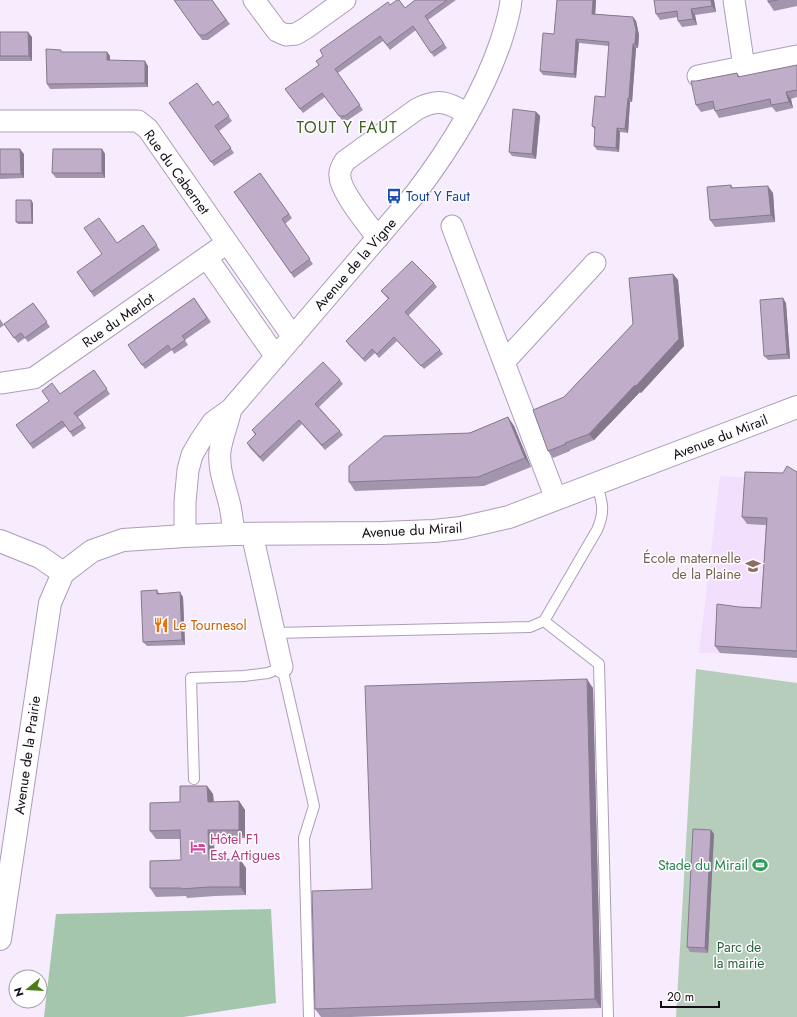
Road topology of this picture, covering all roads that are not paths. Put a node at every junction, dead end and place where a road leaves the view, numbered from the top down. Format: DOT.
graph roads {
  1 [pos="254,0"];
  2 [pos="345,0"];
  3 [pos="511,0"];
  4 [pos="734,0"];
  5 [pos="797,56"];
  6 [pos="744,67"];
  7 [pos="698,76"];
  8 [pos="468,114"];
  9 [pos="0,121"];
  10 [pos="452,226"];
  11 [pos="378,238"];
  12 [pos="227,243"];
  13 [pos="207,258"];
  14 [pos="595,263"];
  15 [pos="293,337"];
  16 [pos="276,357"];
  17 [pos="504,362"];
  18 [pos="2,383"];
  19 [pos="797,407"];
  20 [pos="231,409"];
  21 [pos="596,484"];
  22 [pos="556,499"];
  23 [pos="243,534"];
  24 [pos="185,536"];
  25 [pos="0,541"];
  26 [pos="63,573"];
  27 [pos="544,621"];
  28 [pos="274,633"];
  29 [pos="282,667"];
  30 [pos="194,779"];
  31 [pos="0,939"];
  32 [pos="309,1017"];
  33 [pos="608,1017"];
  1 -- 2 [label="street"];
  3 -- 8 [label="street, Avenue de la Vigne"];
  4 -- 6 [label="street"];
  5 -- 6 [label="street"];
  6 -- 7 [label="street"];
  8 -- 11 [label="street, Avenue de la Vigne"];
  8 -- 11 [label="street"];
  9 -- 12 [label="street, Rue du Cabernet"];
  10 -- 17 [label="street"];
  11 -- 15 [label="street, Avenue de la Vigne"];
  12 -- 13 [label="street, Rue du Merlot"];
  12 -- 15 [label="street, Rue du Cabernet"];
  13 -- 16 [label="street"];
  13 -- 18 [label="street, Rue du Merlot"];
  14 -- 17 [label="street"];
  15 -- 16 [label="street, Avenue de la Vigne"];
  16 -- 20 [label="street, Avenue de la Vigne"];
  17 -- 22 [label="street"];
  19 -- 21 [label="street, Avenue du Mirail"];
  20 -- 23 [label="street, Avenue de la Vigne"];
  20 -- 24 [label="street, Avenue de la Vigne"];
  21 -- 22 [label="street, Avenue du Mirail"];
  21 -- 27 [label="lane"];
  22 -- 23 [label="street, Avenue du Mirail"];
  23 -- 24 [label="street, Avenue du Mirail"];
  23 -- 28 [label="street, Avenue de la Vigne"];
  24 -- 26 [label="street, Avenue du Mirail"];
  25 -- 26 [label="street"];
  26 -- 31 [label="street, Avenue de la Prairie"];
  27 -- 28 [label="lane"];
  27 -- 33 [label="lane"];
  28 -- 29 [label="street, Avenue de la Vigne"];
  29 -- 30 [label="lane"];
  29 -- 32 [label="lane"];
}
